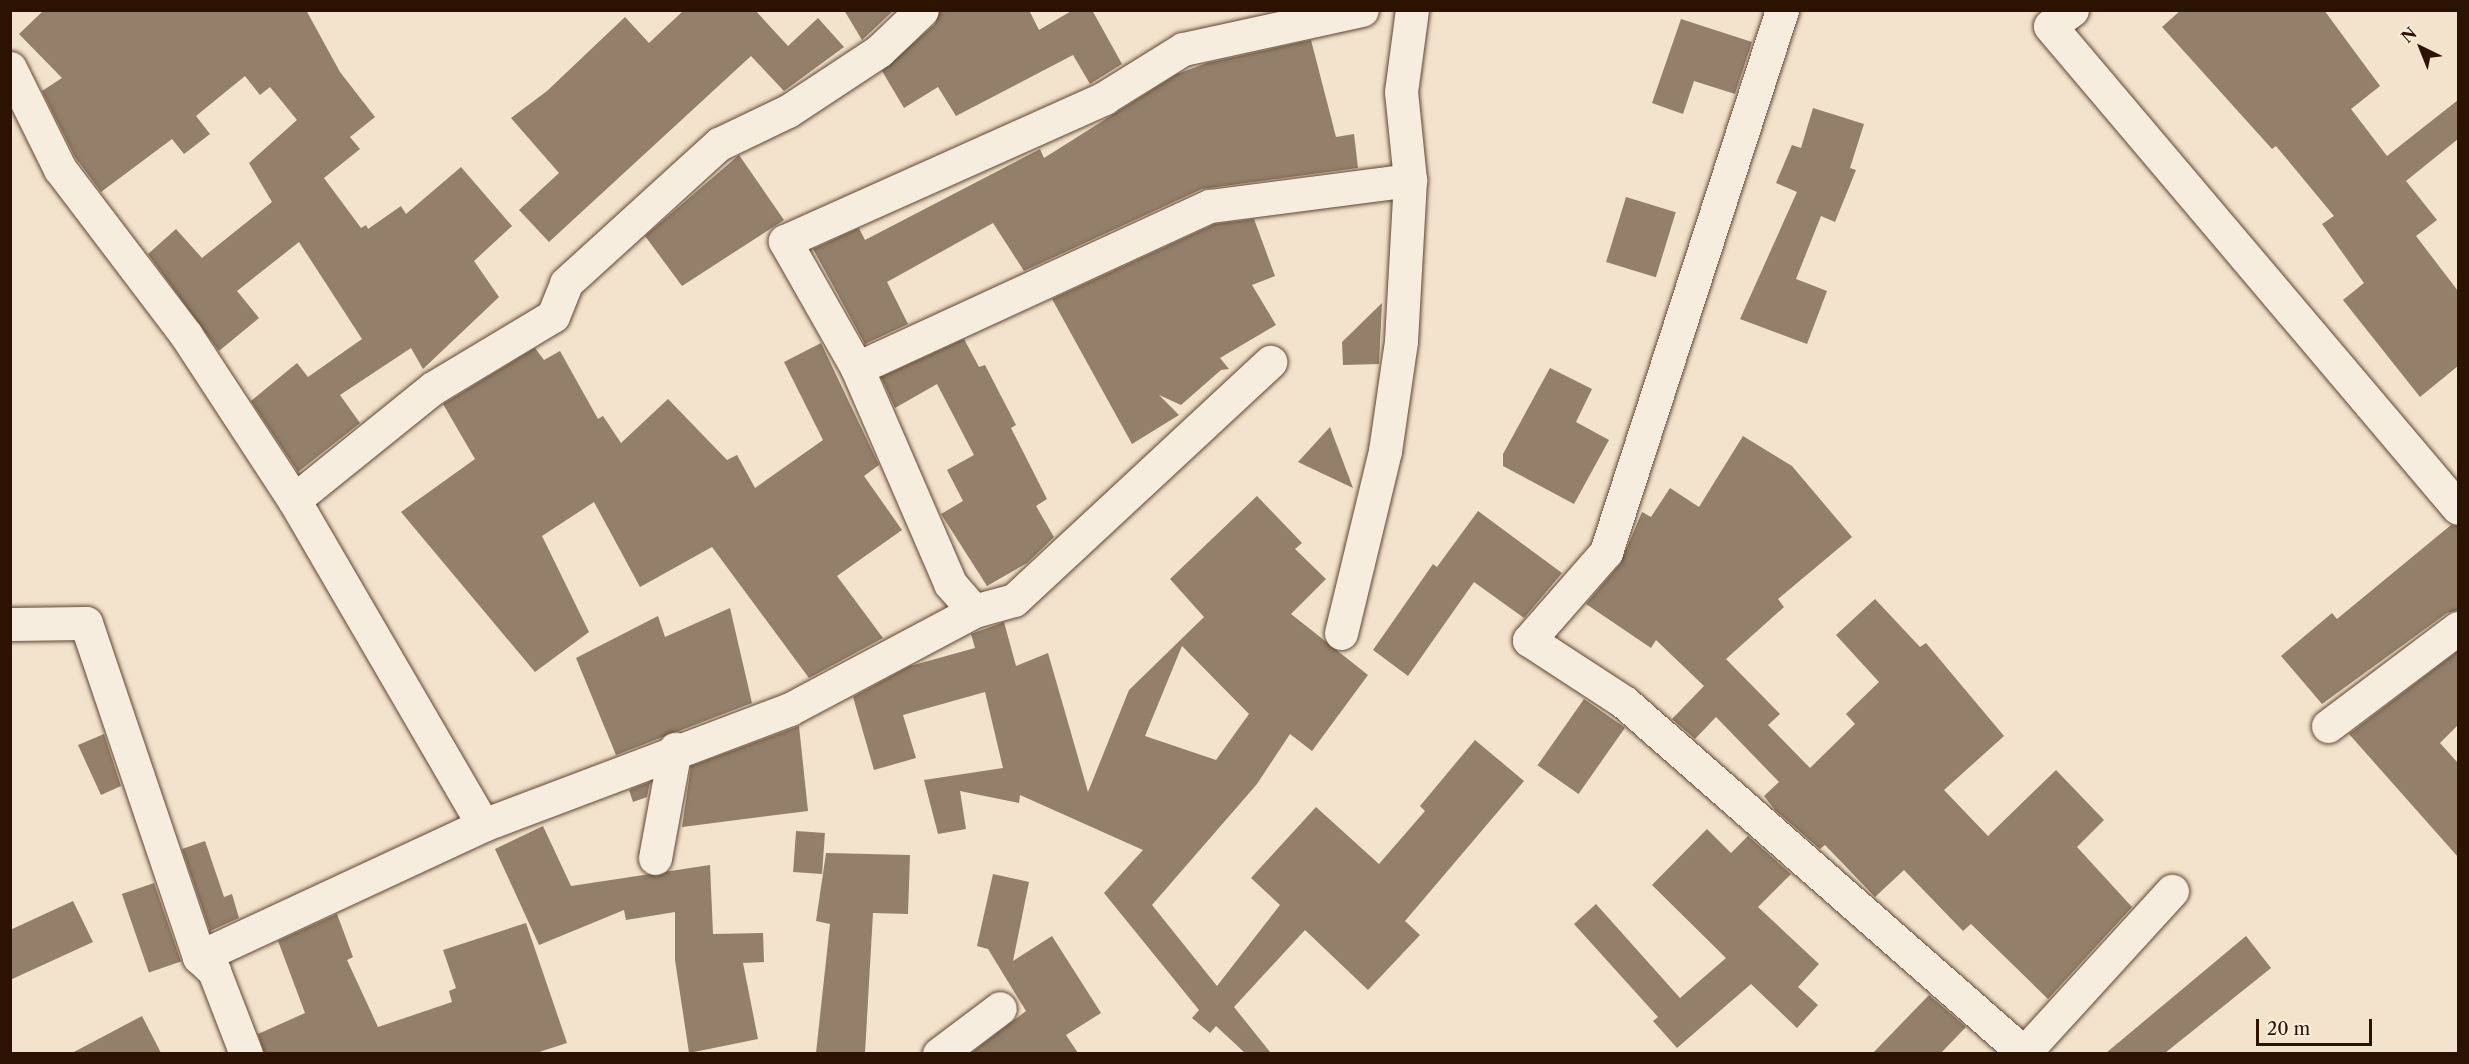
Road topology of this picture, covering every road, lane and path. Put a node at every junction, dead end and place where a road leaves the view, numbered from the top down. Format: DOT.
graph roads {
  1 [pos="922,10"];
  2 [pos="1362,10"];
  3 [pos="1412,10"];
  4 [pos="1782,10"];
  5 [pos="2072,10"];
  6 [pos="10,68"];
  7 [pos="1410,180"];
  8 [pos="1270,362"];
  9 [pos="856,368"];
  10 [pos="294,500"];
  11 [pos="2458,508"];
  12 [pos="974,611"];
  13 [pos="10,624"];
  14 [pos="2458,628"];
  15 [pos="1341,633"];
  16 [pos="2328,726"];
  17 [pos="675,749"];
  18 [pos="483,825"];
  19 [pos="655,858"];
  20 [pos="2172,891"];
  21 [pos="199,957"];
  22 [pos="999,1008"];
  23 [pos="246,1053"];
  24 [pos="939,1053"];
  25 [pos="2024,1053"];
  1 -- 10 [label="street"];
  2 -- 9 [label="street"];
  3 -- 7 [label="street"];
  4 -- 25 [label="street"];
  5 -- 11 [label="street"];
  6 -- 10 [label="street"];
  7 -- 9 [label="street"];
  7 -- 15 [label="street"];
  8 -- 12 [label="street"];
  9 -- 12 [label="street"];
  10 -- 18 [label="street"];
  12 -- 17 [label="street"];
  13 -- 21 [label="street"];
  14 -- 16 [label="street"];
  17 -- 18 [label="street"];
  17 -- 19 [label="street"];
  18 -- 21 [label="street"];
  20 -- 25 [label="street"];
  21 -- 23 [label="street"];
  22 -- 24 [label="street"];
}
